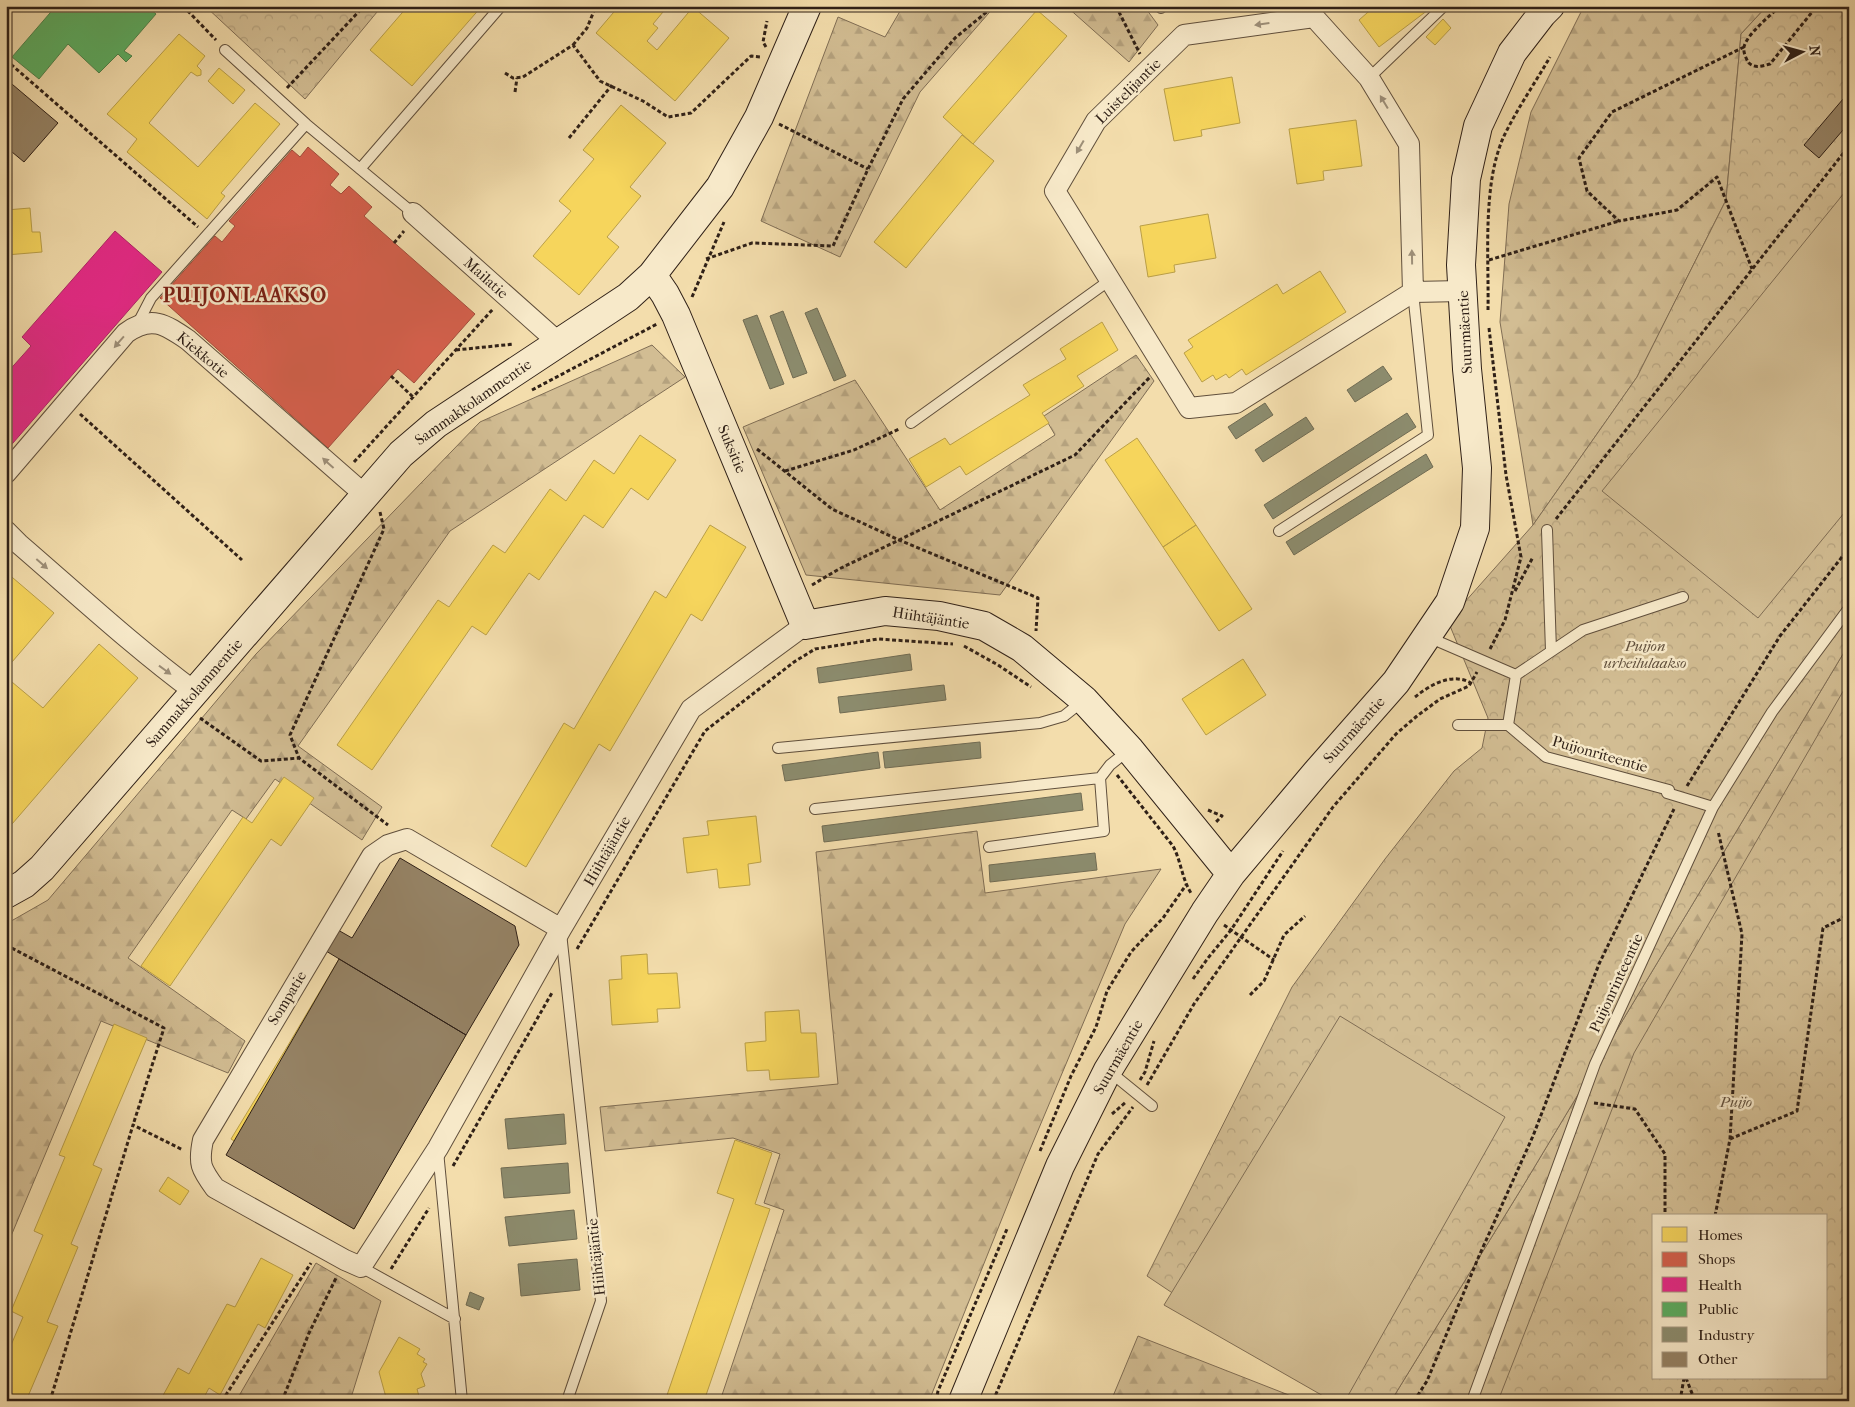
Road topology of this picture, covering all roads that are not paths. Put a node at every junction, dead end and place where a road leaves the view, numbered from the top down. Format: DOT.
graph roads {
  1 [pos="501,6"];
  2 [pos="806,6"];
  3 [pos="1444,6"];
  4 [pos="1550,6"];
  5 [pos="1314,12"];
  6 [pos="225,50"];
  7 [pos="1369,78"];
  8 [pos="306,124"];
  9 [pos="360,169"];
  10 [pos="411,219"];
  11 [pos="652,275"];
  12 [pos="1110,280"];
  13 [pos="1462,291"];
  14 [pos="1413,292"];
  15 [pos="137,325"];
  16 [pos="559,344"];
  17 [pos="911,423"];
  18 [pos="6,473"];
  19 [pos="372,500"];
  20 [pos="1547,530"];
  21 [pos="6,531"];
  22 [pos="1279,531"];
  23 [pos="1683,596"];
  24 [pos="1849,608"];
  25 [pos="805,625"];
  26 [pos="1427,637"];
  27 [pos="1551,651"];
  28 [pos="1516,675"];
  29 [pos="1084,700"];
  30 [pos="196,704"];
  31 [pos="1458,725"];
  32 [pos="1508,725"];
  33 [pos="778,748"];
  34 [pos="1120,757"];
  35 [pos="1100,778"];
  36 [pos="1713,807"];
  37 [pos="816,809"];
  38 [pos="989,847"];
  39 [pos="1231,874"];
  40 [pos="6,894"];
  41 [pos="561,929"];
  42 [pos="1108,1070"];
  43 [pos="1152,1106"];
  44 [pos="438,1148"];
  45 [pos="353,1264"];
  46 [pos="455,1319"];
  47 [pos="462,1401"];
  48 [pos="567,1401"];
  49 [pos="963,1401"];
  50 [pos="1472,1401"];
  1 -- 9 [label="lane"];
  2 -- 11 [label="street, Sammakkolammentie"];
  3 -- 7 [label="lane"];
  4 -- 13 [label="street, Suurmäentie"];
  5 -- 7 [label="street, Luistelijantie"];
  5 -- 12 [label="street, Luistelijantie, one-way"];
  6 -- 8 [label="lane"];
  14 -- 7 [label="street, Luistelijantie, one-way"];
  8 -- 9 [label="lane"];
  8 -- 15 [label="lane"];
  9 -- 10 [label="lane"];
  10 -- 16 [label="street, Mailatie"];
  11 -- 16 [label="street, Sammakkolammentie"];
  11 -- 25 [label="street, Suksitie"];
  12 -- 14 [label="street, Luistelijantie"];
  12 -- 17 [label="lane"];
  13 -- 14 [label="street"];
  13 -- 26 [label="street, Suurmäentie"];
  14 -- 22 [label="lane"];
  15 -- 18 [label="street, one-way"];
  19 -- 15 [label="street, Kiekkotie, one-way"];
  16 -- 19 [label="street, Sammakkolammentie"];
  19 -- 30 [label="street, Sammakkolammentie"];
  20 -- 27 [label="lane"];
  21 -- 30 [label="street, one-way"];
  23 -- 27 [label="lane"];
  24 -- 36 [label="lane, Puijonrinteentie"];
  25 -- 29 [label="street, Hiihtäjäntie"];
  25 -- 41 [label="street, Hiihtäjäntie"];
  26 -- 28 [label="lane"];
  26 -- 39 [label="street, Suurmäentie"];
  27 -- 28 [label="lane"];
  28 -- 32 [label="lane"];
  29 -- 33 [label="lane"];
  29 -- 34 [label="street, Hiihtäjäntie"];
  30 -- 40 [label="street, Sammakkolammentie"];
  31 -- 32 [label="lane"];
  32 -- 36 [label="lane, Puijonriteentie"];
  34 -- 35 [label="lane"];
  34 -- 39 [label="street, Hiihtäjäntie"];
  35 -- 37 [label="lane"];
  35 -- 38 [label="lane"];
  36 -- 50 [label="lane, Puijonrinteentie"];
  39 -- 42 [label="street, Suurmäentie"];
  41 -- 44 [label="street, Hiihtäjäntie"];
  41 -- 45 [label="street, Sompatie"];
  41 -- 48 [label="lane, Hiihtäjäntie"];
  42 -- 43 [label="lane"];
  42 -- 49 [label="street, Suurmäentie"];
  44 -- 45 [label="street, Hiihtäjäntie"];
  44 -- 46 [label="lane"];
  45 -- 46 [label="lane"];
  46 -- 47 [label="lane"];
}
